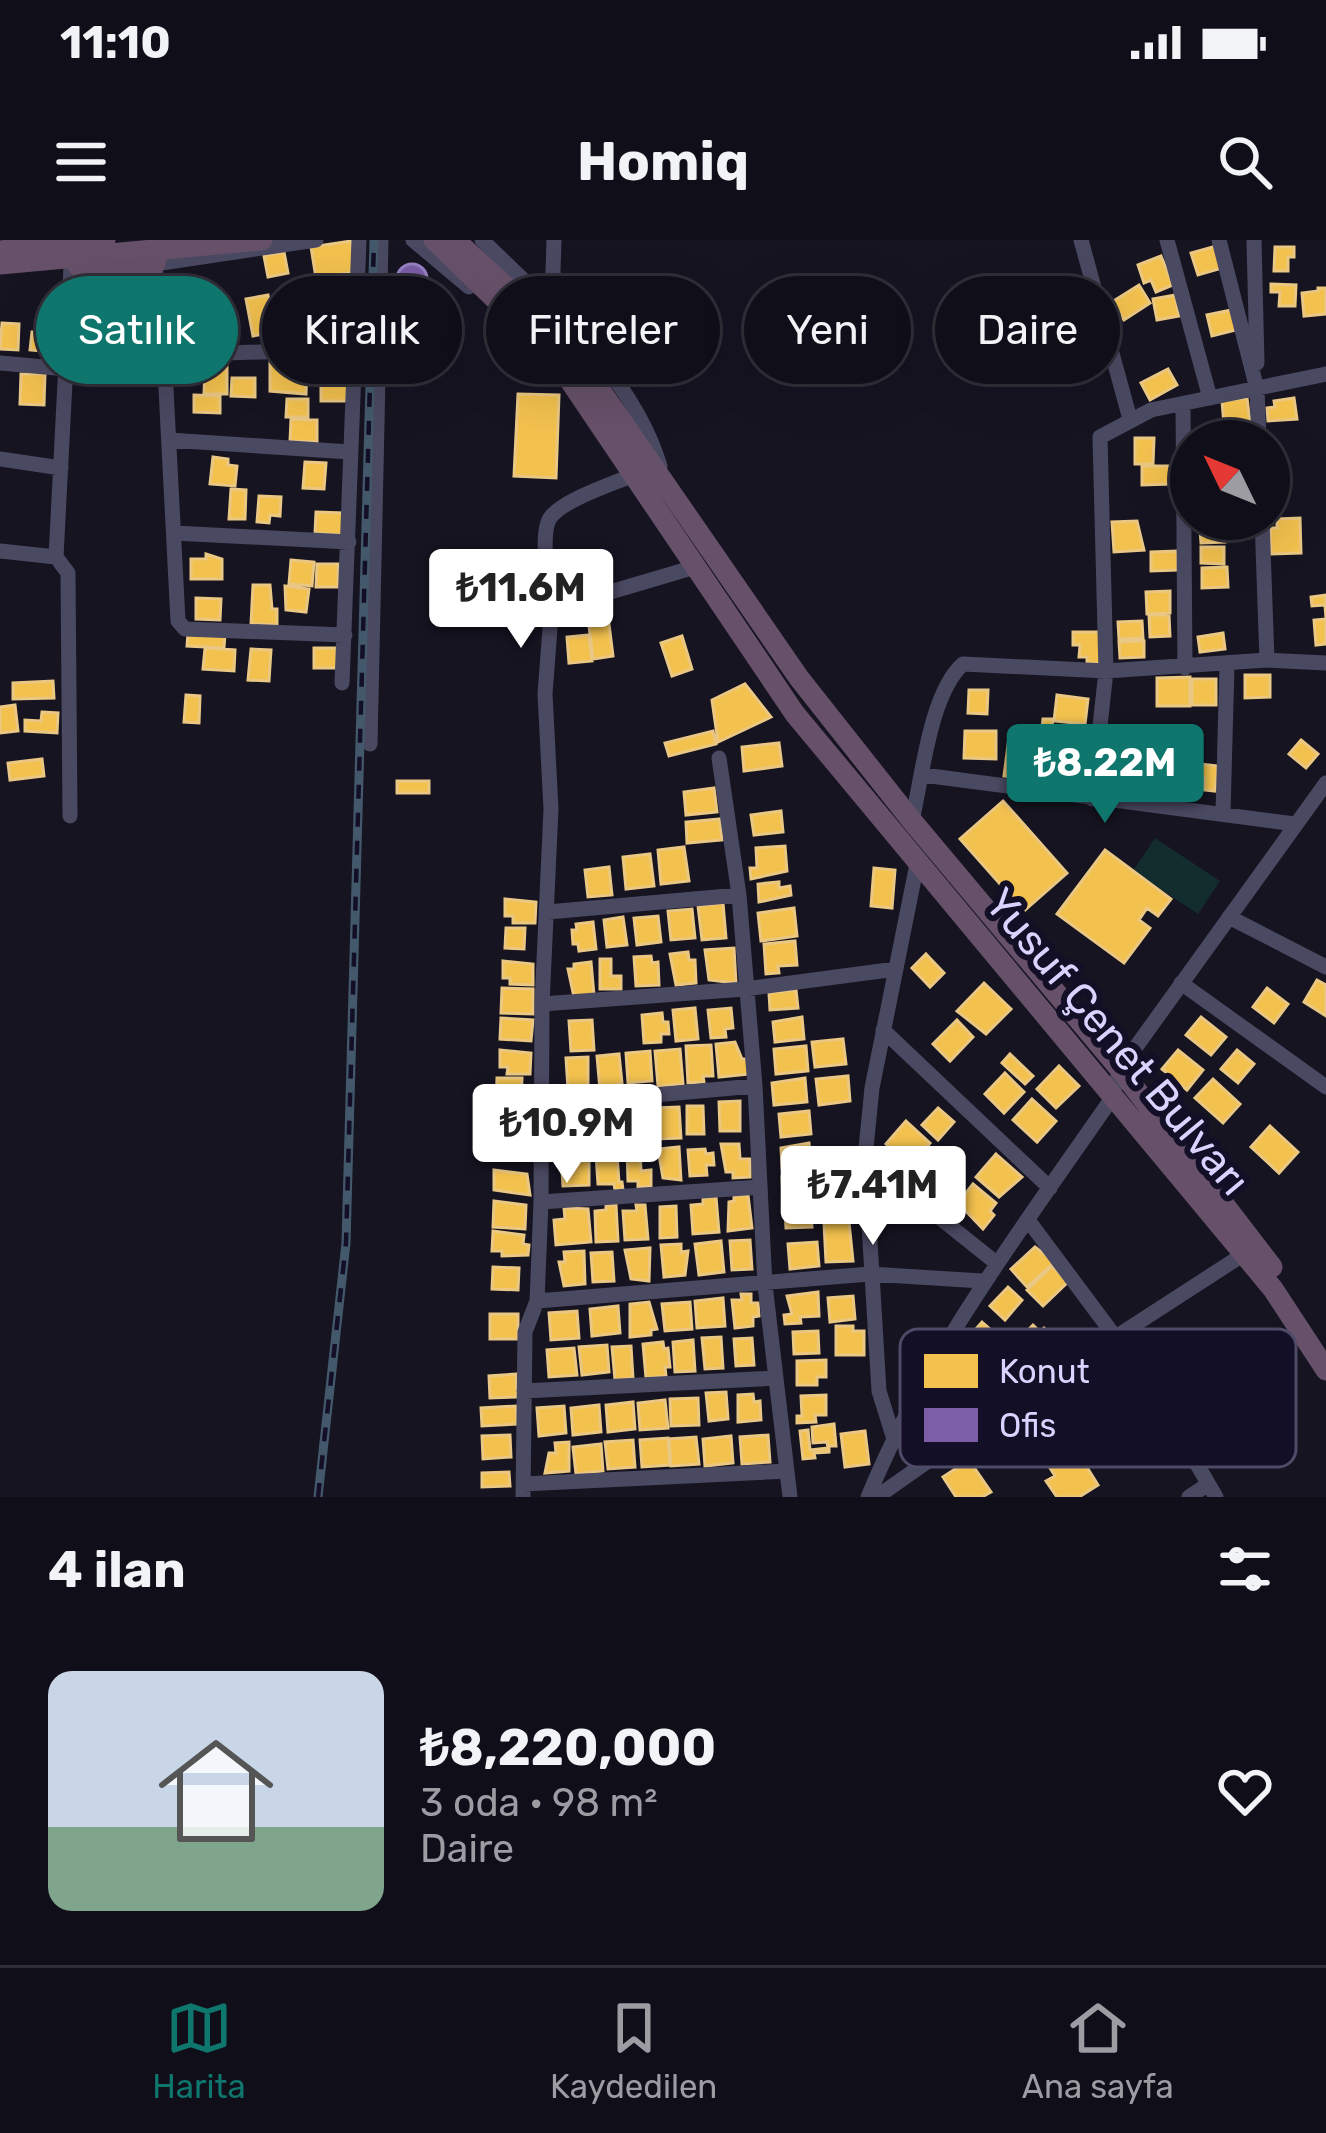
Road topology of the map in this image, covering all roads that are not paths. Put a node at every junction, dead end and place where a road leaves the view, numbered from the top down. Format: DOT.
graph roads {
  1 [pos="70,240"];
  2 [pos="105,240"];
  3 [pos="157,240"];
  4 [pos="262,240"];
  5 [pos="316,240"];
  6 [pos="359,240"];
  7 [pos="381,240"];
  8 [pos="413,240"];
  9 [pos="434,240"];
  10 [pos="455,240"];
  11 [pos="482,240"];
  12 [pos="554,240"];
  13 [pos="1082,240"];
  14 [pos="1167,240"];
  15 [pos="1220,240"];
  16 [pos="1254,240"];
  17 [pos="0,250"];
  18 [pos="155,264"];
  19 [pos="0,265"];
  20 [pos="71,266"];
  21 [pos="71,276"];
  22 [pos="156,276"];
  23 [pos="357,276"];
  24 [pos="519,276"];
  25 [pos="554,276"];
  26 [pos="0,363"];
  27 [pos="36,366"];
  28 [pos="1326,374"];
  29 [pos="66,384"];
  30 [pos="166,384"];
  31 [pos="351,384"];
  32 [pos="617,384"];
  33 [pos="1257,388"];
  34 [pos="1210,398"];
  35 [pos="1183,404"];
  36 [pos="1130,419"];
  37 [pos="1258,420"];
  38 [pos="169,440"];
  39 [pos="350,452"];
  40 [pos="0,459"];
  41 [pos="61,468"];
  42 [pos="636,474"];
  43 [pos="665,486"];
  44 [pos="174,533"];
  45 [pos="1263,540"];
  46 [pos="349,542"];
  47 [pos="0,551"];
  48 [pos="56,557"];
  49 [pos="694,566"];
  50 [pos="551,615"];
  51 [pos="345,635"];
  52 [pos="1267,660"];
  53 [pos="1326,663"];
  54 [pos="1227,664"];
  55 [pos="1186,668"];
  56 [pos="1106,671"];
  57 [pos="342,683"];
  58 [pos="370,744"];
  59 [pos="719,758"];
  60 [pos="923,775"];
  61 [pos="1326,783"];
  62 [pos="1092,799"];
  63 [pos="1223,813"];
  64 [pos="70,816"];
  65 [pos="912,821"];
  66 [pos="1294,824"];
  67 [pos="917,864"];
  68 [pos="739,895"];
  69 [pos="548,912"];
  70 [pos="1229,917"];
  71 [pos="1326,967"];
  72 [pos="896,969"];
  73 [pos="1181,983"];
  74 [pos="745,989"];
  75 [pos="542,1004"];
  76 [pos="884,1030"];
  77 [pos="1120,1069"];
  78 [pos="755,1086"];
  79 [pos="1326,1087"];
  80 [pos="1112,1099"];
  81 [pos="543,1105"];
  82 [pos="865,1158"];
  83 [pos="760,1187"];
  84 [pos="1050,1188"];
  85 [pos="541,1202"];
  86 [pos="1028,1220"];
  87 [pos="1244,1254"];
  88 [pos="995,1262"];
  89 [pos="870,1274"];
  90 [pos="982,1281"];
  91 [pos="765,1285"];
  92 [pos="536,1301"];
  93 [pos="954,1329"];
  94 [pos="1109,1329"];
  95 [pos="1130,1329"];
  96 [pos="1326,1340"];
  97 [pos="1326,1370"];
  98 [pos="776,1378"];
  99 [pos="524,1391"];
  100 [pos="900,1424"];
  101 [pos="893,1436"];
  102 [pos="919,1467"];
  103 [pos="787,1471"];
  104 [pos="523,1491"];
  105 [pos="1212,1491"];
  106 [pos="790,1497"];
  107 [pos="873,1497"];
  108 [pos="1189,1497"];
  1 -- 17 [label="highway"];
  2 -- 17 [label="highway"];
  3 -- 18 [label="highway"];
  4 -- 19 [label="highway, bridge"];
  5 -- 18 [label="street"];
  6 -- 23 [label="street"];
  7 -- 58 [label="street"];
  8 -- 42 [label="street"];
  9 -- 42 [label="highway, Yusuf Çenet Bulvarı"];
  10 -- 43 [label="highway, Yusuf Çenet Bulvarı"];
  11 -- 24 [label="street"];
  12 -- 25 [label="street"];
  13 -- 36 [label="street"];
  14 -- 34 [label="street"];
  15 -- 33 [label="street"];
  16 -- 33 [label="street"];
  18 -- 20 [label="highway"];
  18 -- 22 [label="street"];
  19 -- 20 [label="highway"];
  20 -- 21 [label="street"];
  26 -- 27 [label="street"];
  28 -- 33 [label="street"];
  29 -- 41 [label="street"];
  30 -- 38 [label="street"];
  31 -- 39 [label="street"];
  32 -- 43 [label="street"];
  33 -- 34 [label="street"];
  33 -- 37 [label="street"];
  34 -- 35 [label="street"];
  35 -- 36 [label="street"];
  35 -- 55 [label="street"];
  36 -- 56 [label="street"];
  38 -- 39 [label="street"];
  38 -- 44 [label="street"];
  39 -- 46 [label="street"];
  40 -- 41 [label="street"];
  41 -- 48 [label="street"];
  42 -- 49 [label="highway, Yusuf Çenet Bulvarı"];
  42 -- 50 [label="street"];
  43 -- 65 [label="highway, Yusuf Çenet Bulvarı"];
  44 -- 46 [label="street"];
  44 -- 51 [label="street"];
  45 -- 52 [label="street"];
  46 -- 51 [label="street"];
  47 -- 48 [label="street"];
  48 -- 64 [label="street"];
  49 -- 50 [label="street"];
  49 -- 67 [label="highway, Yusuf Çenet Bulvarı"];
  50 -- 69 [label="street"];
  51 -- 57 [label="street"];
  52 -- 53 [label="street"];
  52 -- 54 [label="street"];
  54 -- 55 [label="street"];
  54 -- 63 [label="street"];
  55 -- 56 [label="street"];
  56 -- 60 [label="street"];
  56 -- 62 [label="street"];
  59 -- 68 [label="street"];
  60 -- 62 [label="street"];
  60 -- 65 [label="street"];
  61 -- 66 [label="street"];
  62 -- 63 [label="street"];
  63 -- 66 [label="street"];
  65 -- 77 [label="highway, Yusuf Çenet Bulvarı"];
  66 -- 70 [label="street"];
  67 -- 72 [label="street"];
  67 -- 80 [label="highway, Yusuf Çenet Bulvarı"];
  68 -- 69 [label="street"];
  68 -- 74 [label="street"];
  69 -- 75 [label="street"];
  70 -- 71 [label="street"];
  70 -- 73 [label="street"];
  72 -- 74 [label="street"];
  72 -- 76 [label="street"];
  73 -- 77 [label="street"];
  73 -- 79 [label="street"];
  74 -- 75 [label="street"];
  74 -- 78 [label="street"];
  75 -- 81 [label="street"];
  76 -- 82 [label="street"];
  76 -- 84 [label="street"];
  77 -- 80 [label="street"];
  77 -- 96 [label="highway, Yusuf Çenet Bulvarı"];
  78 -- 81 [label="street"];
  78 -- 83 [label="street"];
  80 -- 84 [label="street"];
  80 -- 87 [label="highway, Yusuf Çenet Bulvarı"];
  81 -- 85 [label="street"];
  82 -- 88 [label="street"];
  82 -- 89 [label="street"];
  83 -- 85 [label="street"];
  83 -- 91 [label="street"];
  84 -- 86 [label="street"];
  85 -- 92 [label="street"];
  86 -- 88 [label="street"];
  86 -- 94 [label="street"];
  87 -- 95 [label="street"];
  87 -- 97 [label="highway, Yusuf Çenet Bulvarı"];
  88 -- 90 [label="street"];
  89 -- 90 [label="street"];
  89 -- 91 [label="street"];
  89 -- 101 [label="street"];
  90 -- 93 [label="street"];
  91 -- 92 [label="street"];
  91 -- 98 [label="street"];
  92 -- 99 [label="street"];
  98 -- 99 [label="street"];
  98 -- 103 [label="street"];
  99 -- 104 [label="street"];
  100 -- 101 [label="street"];
  101 -- 107 [label="street"];
  102 -- 107 [label="street"];
  103 -- 104 [label="street"];
  103 -- 106 [label="street"];
  105 -- 108 [label="street"];
}
